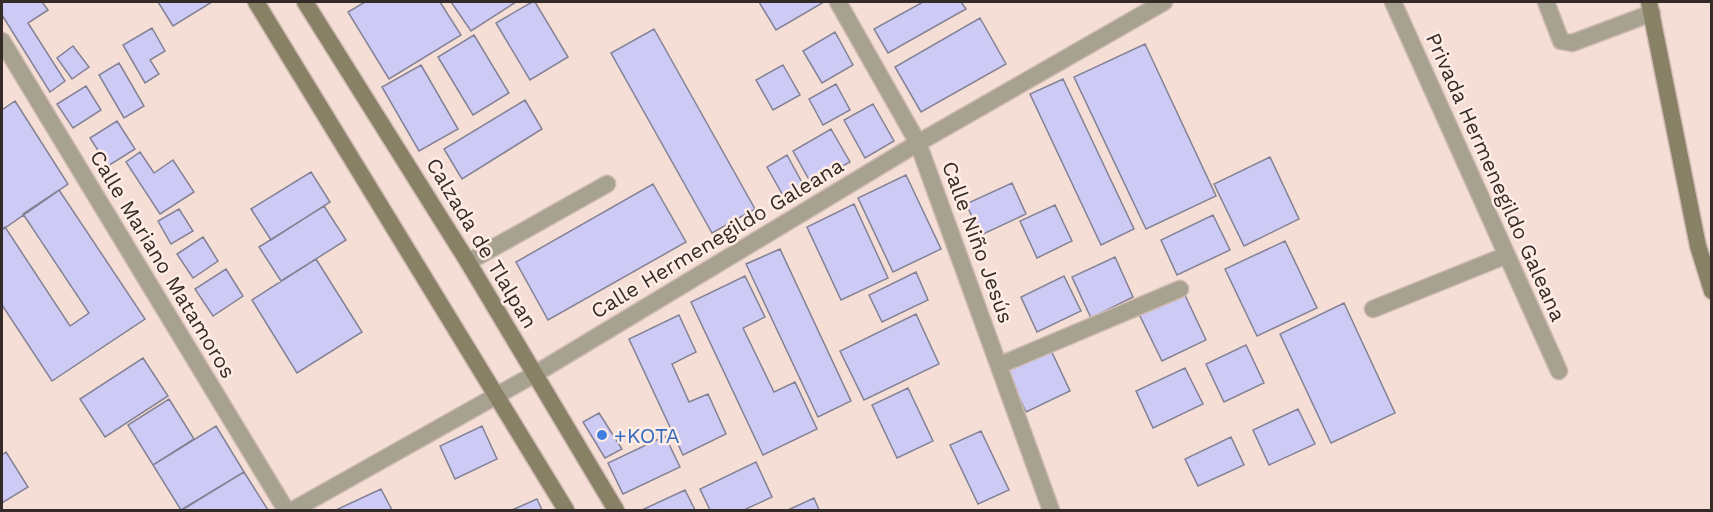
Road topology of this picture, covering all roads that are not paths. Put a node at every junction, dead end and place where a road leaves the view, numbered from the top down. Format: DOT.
graph roads {
  1 [pos="256,2"];
  2 [pos="305,2"];
  3 [pos="838,2"];
  4 [pos="1164,2"];
  5 [pos="1393,2"];
  6 [pos="1546,2"];
  7 [pos="1651,8"];
  8 [pos="2,40"];
  9 [pos="918,143"];
  10 [pos="607,184"];
  11 [pos="1506,255"];
  12 [pos="468,262"];
  13 [pos="1180,289"];
  14 [pos="1712,291"];
  15 [pos="1372,309"];
  16 [pos="1000,365"];
  17 [pos="1559,371"];
  18 [pos="535,374"];
  19 [pos="498,395"];
  20 [pos="286,510"];
  21 [pos="293,510"];
  22 [pos="566,510"];
  23 [pos="616,510"];
  24 [pos="1051,510"];
  1 -- 19 [label="main road"];
  2 -- 12 [label="main road, Calzada de Tlalpan"];
  3 -- 9 [label="street, Calle Niño Jesús"];
  4 -- 9 [label="street, Calle Hermenegildo Galeana"];
  5 -- 11 [label="street, Privada Hermenegildo Galeana"];
  6 -- 7 [label="street"];
  7 -- 14 [label="main road"];
  8 -- 20 [label="street, Calle Mariano Matamoros"];
  9 -- 16 [label="street, Calle Niño Jesús"];
  9 -- 18 [label="street, Calle Hermenegildo Galeana"];
  10 -- 12 [label="street"];
  11 -- 15 [label="street"];
  11 -- 17 [label="street, Privada Hermenegildo Galeana"];
  12 -- 18 [label="main road, Calzada de Tlalpan"];
  13 -- 16 [label="street"];
  16 -- 24 [label="street, Calle Niño Jesús"];
  18 -- 19 [label="street, Calle Hermenegildo Galeana"];
  18 -- 23 [label="main road, Calzada de Tlalpan"];
  19 -- 21 [label="street, Calle Hermenegildo Galeana"];
  19 -- 22 [label="main road"];
}
